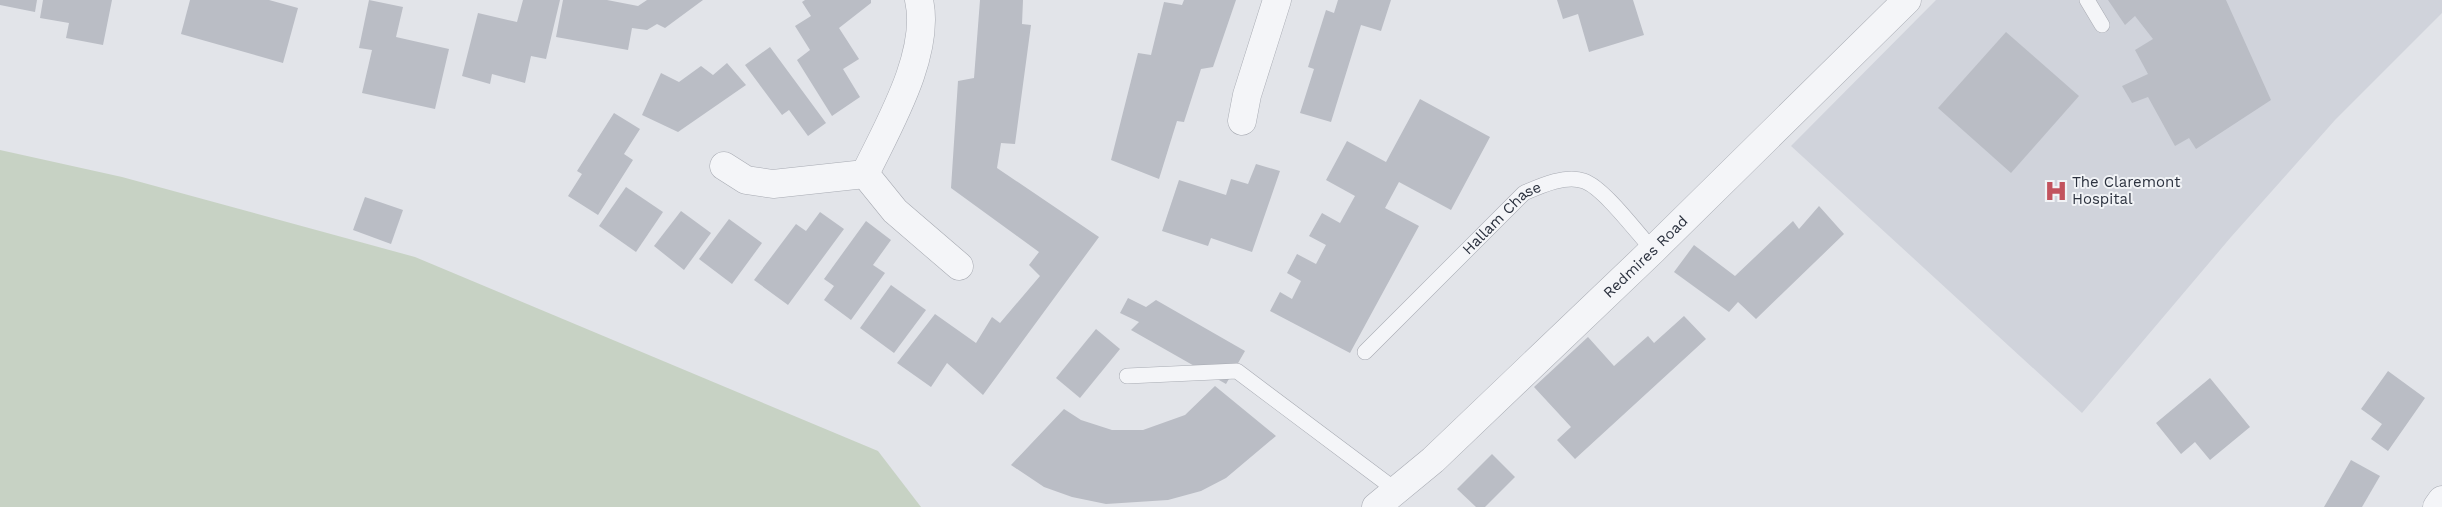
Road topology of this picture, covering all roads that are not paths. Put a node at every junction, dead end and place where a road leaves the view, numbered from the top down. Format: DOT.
graph roads {
  1 [pos="918,0"];
  2 [pos="1277,0"];
  3 [pos="1907,0"];
  4 [pos="2087,0"];
  5 [pos="2102,25"];
  6 [pos="1242,121"];
  7 [pos="724,166"];
  8 [pos="865,174"];
  9 [pos="1653,250"];
  10 [pos="959,266"];
  11 [pos="1365,352"];
  12 [pos="1127,376"];
  13 [pos="1387,499"];
  14 [pos="2442,500"];
  15 [pos="2437,507"];
  1 -- 8 [label="street"];
  2 -- 6 [label="street"];
  3 -- 9 [label="street, Redmires Road"];
  4 -- 5 [label="lane"];
  7 -- 8 [label="street"];
  8 -- 10 [label="street"];
  9 -- 11 [label="lane, Hallam Chase"];
  9 -- 13 [label="street, Redmires Road"];
  12 -- 13 [label="lane"];
  14 -- 15 [label="street"];
}
